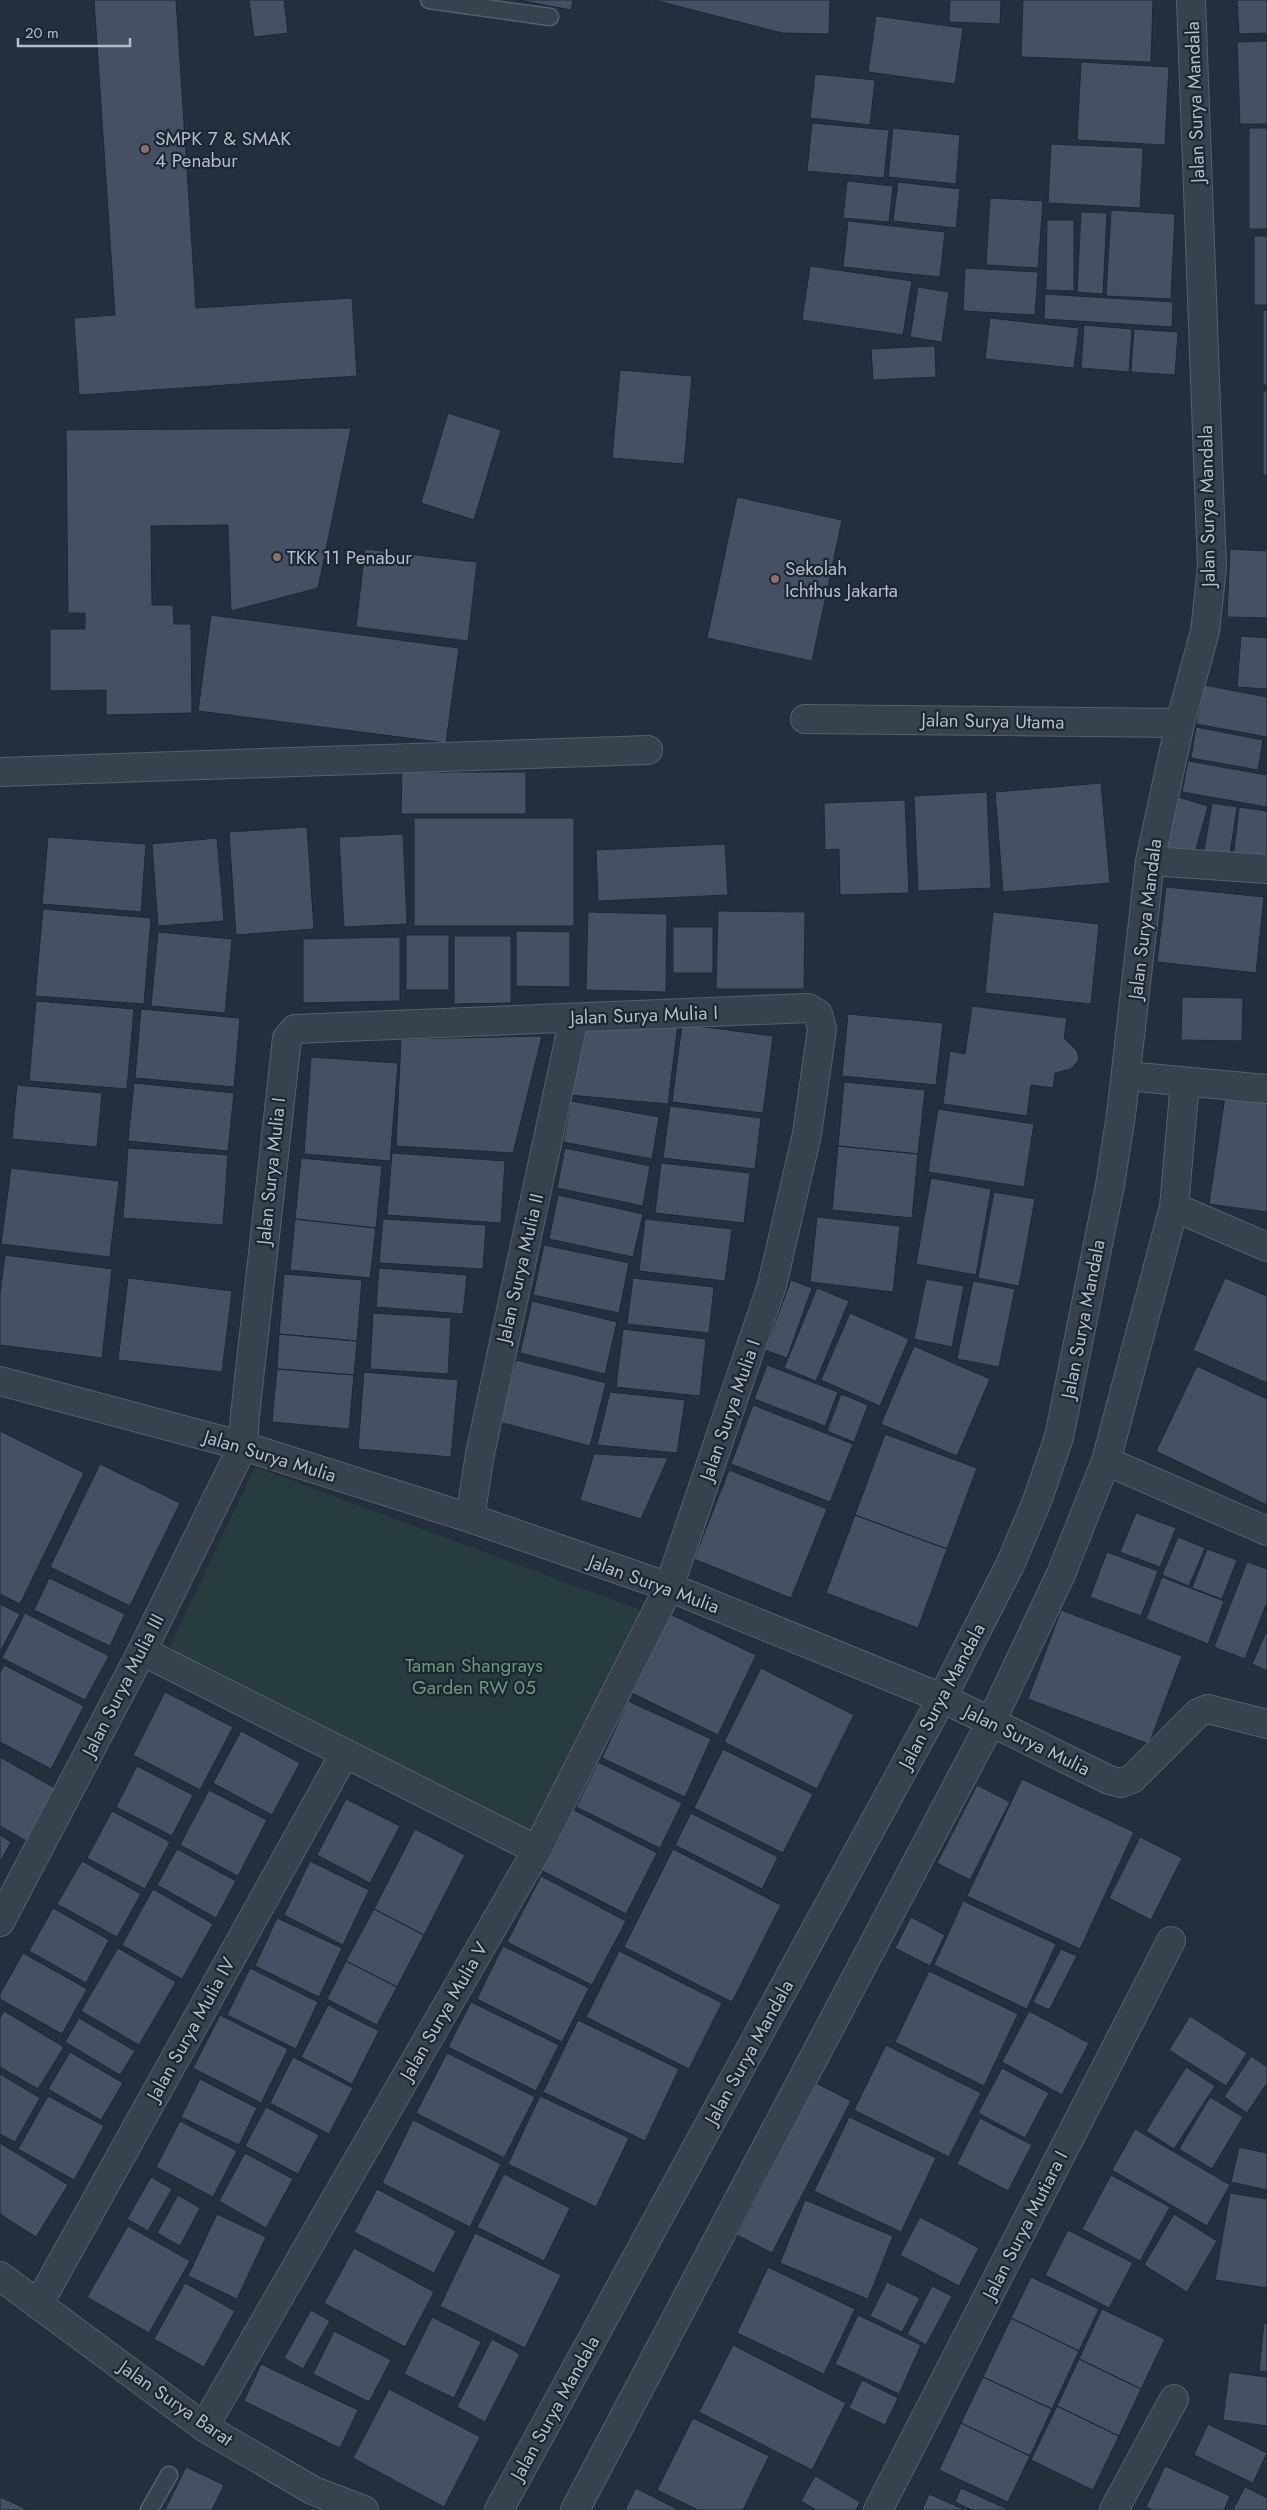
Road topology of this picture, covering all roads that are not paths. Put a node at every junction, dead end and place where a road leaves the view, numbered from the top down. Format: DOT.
graph roads {
  1 [pos="429,0"];
  2 [pos="1191,0"];
  3 [pos="550,17"];
  4 [pos="805,719"];
  5 [pos="1180,723"];
  6 [pos="648,750"];
  7 [pos="0,761"];
  8 [pos="0,772"];
  9 [pos="0,776"];
  10 [pos="1150,861"];
  11 [pos="1267,869"];
  12 [pos="574,1018"];
  13 [pos="1127,1076"];
  14 [pos="1184,1082"];
  15 [pos="1267,1089"];
  16 [pos="1174,1207"];
  17 [pos="1267,1248"];
  18 [pos="0,1381"];
  19 [pos="243,1446"];
  20 [pos="1106,1461"];
  21 [pos="470,1518"];
  22 [pos="1267,1531"];
  23 [pos="669,1587"];
  24 [pos="142,1651"];
  25 [pos="942,1698"];
  26 [pos="990,1722"];
  27 [pos="1267,1724"];
  28 [pos="345,1753"];
  29 [pos="537,1850"];
  30 [pos="0,1922"];
  31 [pos="1171,1940"];
  32 [pos="0,2276"];
  33 [pos="38,2305"];
  34 [pos="1174,2399"];
  35 [pos="204,2427"];
  36 [pos="169,2475"];
  37 [pos="149,2510"];
  38 [pos="364,2510"];
  39 [pos="499,2510"];
  40 [pos="575,2510"];
  41 [pos="878,2510"];
  42 [pos="1114,2510"];
  1 -- 3 [label="lane"];
  2 -- 5 [label="street, Jalan Surya Mandala"];
  4 -- 5 [label="street, Jalan Surya Utama"];
  5 -- 10 [label="street, Jalan Surya Mandala"];
  6 -- 8 [label="street"];
  7 -- 8 [label="street"];
  8 -- 9 [label="street"];
  10 -- 11 [label="street"];
  10 -- 13 [label="street, Jalan Surya Mandala"];
  12 -- 19 [label="street, Jalan Surya Mulia I"];
  12 -- 21 [label="street, Jalan Surya Mulia II"];
  12 -- 23 [label="street, Jalan Surya Mulia I"];
  13 -- 14 [label="street"];
  13 -- 25 [label="street, Jalan Surya Mandala"];
  14 -- 15 [label="street"];
  14 -- 16 [label="street"];
  16 -- 17 [label="street"];
  16 -- 20 [label="street"];
  18 -- 19 [label="street, Jalan Surya Mulia"];
  19 -- 21 [label="street, Jalan Surya Mulia"];
  19 -- 24 [label="street, Jalan Surya Mulia III"];
  20 -- 22 [label="street"];
  20 -- 26 [label="street"];
  21 -- 23 [label="street, Jalan Surya Mulia"];
  23 -- 25 [label="street, Jalan Surya Mulia"];
  23 -- 29 [label="street, Jalan Surya Mulia V"];
  24 -- 28 [label="street"];
  24 -- 30 [label="street, Jalan Surya Mulia III"];
  25 -- 26 [label="street, Jalan Surya Mulia"];
  25 -- 39 [label="street, Jalan Surya Mandala"];
  26 -- 27 [label="street, Jalan Surya Mulia"];
  26 -- 40 [label="street"];
  28 -- 29 [label="street"];
  28 -- 33 [label="street, Jalan Surya Mulia IV"];
  29 -- 35 [label="street, Jalan Surya Mulia V"];
  31 -- 41 [label="street, Jalan Surya Mutiara I"];
  32 -- 33 [label="street, Jalan Surya Barat"];
  33 -- 35 [label="street, Jalan Surya Barat"];
  34 -- 42 [label="street"];
  35 -- 38 [label="street, Jalan Surya Barat"];
  36 -- 37 [label="lane"];
}
